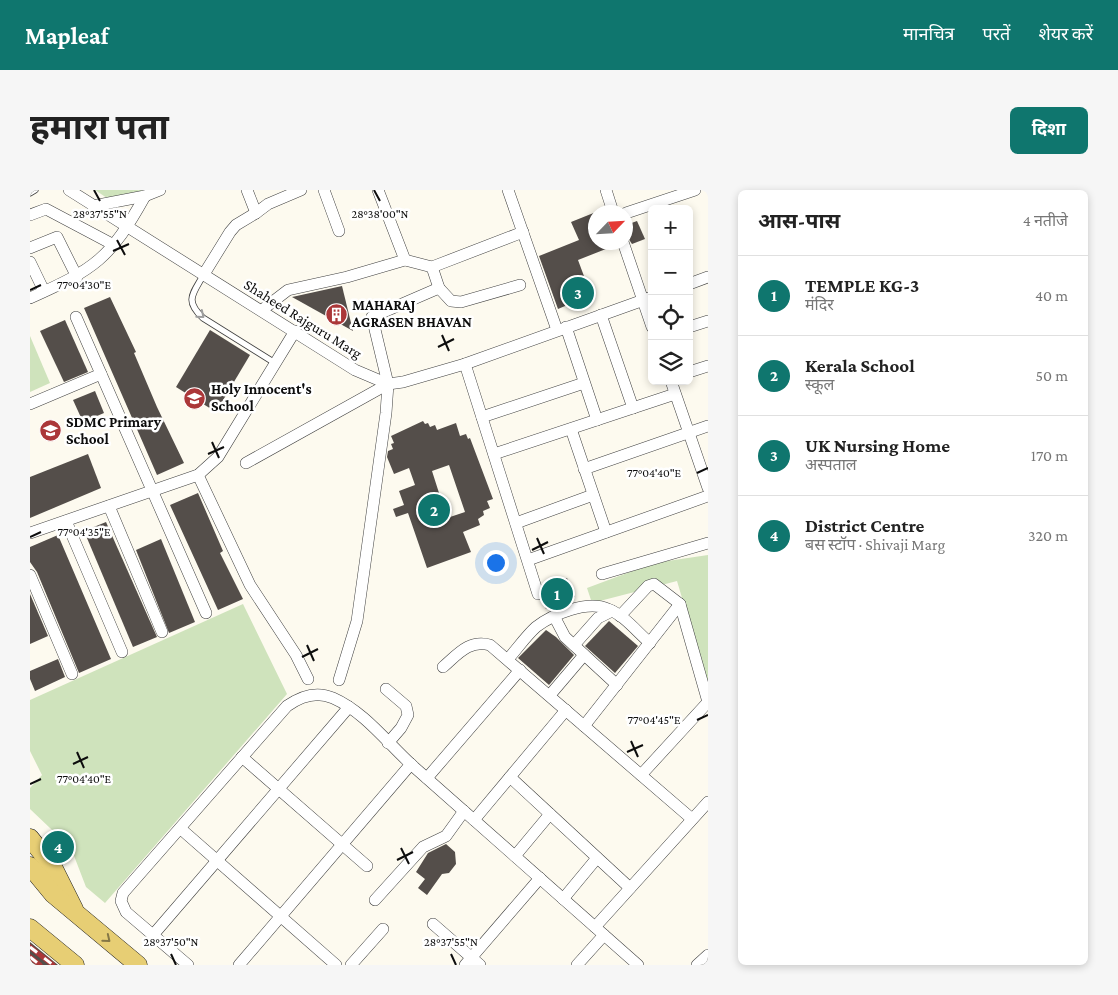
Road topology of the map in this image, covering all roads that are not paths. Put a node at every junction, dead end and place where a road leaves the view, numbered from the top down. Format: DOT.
graph roads {
  1 [pos="35,190"];
  2 [pos="70,190"];
  3 [pos="160,190"];
  4 [pos="247,190"];
  5 [pos="301,190"];
  6 [pos="324,190"];
  7 [pos="378,190"];
  8 [pos="508,190"];
  9 [pos="606,190"];
  10 [pos="695,190"];
  11 [pos="682,192"];
  12 [pos="30,193"];
  13 [pos="145,196"];
  14 [pos="611,205"];
  15 [pos="93,206"];
  16 [pos="633,210"];
  17 [pos="256,213"];
  18 [pos="30,215"];
  19 [pos="127,228"];
  20 [pos="339,230"];
  21 [pos="522,232"];
  22 [pos="114,245"];
  23 [pos="30,248"];
  24 [pos="626,250"];
  25 [pos="405,260"];
  26 [pos="30,262"];
  27 [pos="432,267"];
  28 [pos="204,274"];
  29 [pos="76,277"];
  30 [pos="708,277"];
  31 [pos="693,283"];
  32 [pos="520,285"];
  33 [pos="439,288"];
  34 [pos="44,291"];
  35 [pos="30,298"];
  36 [pos="647,299"];
  37 [pos="262,310"];
  38 [pos="601,315"];
  39 [pos="76,317"];
  40 [pos="708,321"];
  41 [pos="693,326"];
  42 [pos="561,329"];
  43 [pos="295,331"];
  44 [pos="275,363"];
  45 [pos="464,364"];
  46 [pos="708,366"];
  47 [pos="693,371"];
  48 [pos="101,374"];
  49 [pos="584,383"];
  50 [pos="388,384"];
  51 [pos="672,385"];
  52 [pos="675,394"];
  53 [pos="30,404"];
  54 [pos="633,408"];
  55 [pos="482,417"];
  56 [pos="597,420"];
  57 [pos="708,426"];
  58 [pos="571,429"];
  59 [pos="689,432"];
  60 [pos="494,454"];
  61 [pos="246,463"];
  62 [pos="584,469"];
  63 [pos="706,475"];
  64 [pos="194,477"];
  65 [pos="708,488"];
  66 [pos="152,492"];
  67 [pos="593,495"];
  68 [pos="708,496"];
  69 [pos="110,506"];
  70 [pos="66,521"];
  71 [pos="516,523"];
  72 [pos="606,532"];
  73 [pos="30,533"];
  74 [pos="708,543"];
  75 [pos="528,560"];
  76 [pos="602,574"];
  77 [pos="30,575"];
  78 [pos="538,594"];
  79 [pos="680,604"];
  80 [pos="206,613"];
  81 [pos="616,613"];
  82 [pos="554,616"];
  83 [pos="162,632"];
  84 [pos="650,643"];
  85 [pos="574,645"];
  86 [pos="122,652"];
  87 [pos="584,655"];
  88 [pos="508,660"];
  89 [pos="443,668"];
  90 [pos="520,670"];
  91 [pos="72,674"];
  92 [pos="308,679"];
  93 [pos="340,680"];
  94 [pos="617,685"];
  95 [pos="386,689"];
  96 [pos="550,696"];
  97 [pos="708,702"];
  98 [pos="349,707"];
  99 [pos="566,710"];
  100 [pos="584,726"];
  101 [pos="388,743"];
  102 [pos="242,757"];
  103 [pos="410,764"];
  104 [pos="641,775"];
  105 [pos="510,777"];
  106 [pos="427,778"];
  107 [pos="278,789"];
  108 [pos="708,802"];
  109 [pos="464,811"];
  110 [pos="550,814"];
  111 [pos="692,819"];
  112 [pos="474,820"];
  113 [pos="181,829"];
  114 [pos="30,838"];
  115 [pos="341,845"];
  116 [pos="515,856"];
  117 [pos="598,858"];
  118 [pos="217,861"];
  119 [pos="30,866"];
  120 [pos="367,866"];
  121 [pos="540,878"];
  122 [pos="630,888"];
  123 [pos="563,898"];
  124 [pos="375,900"];
  125 [pos="76,914"];
  126 [pos="280,916"];
  127 [pos="433,924"];
  128 [pos="383,929"];
  129 [pos="600,931"];
  130 [pos="32,932"];
  131 [pos="153,935"];
  132 [pos="708,955"];
  133 [pos="472,962"];
  134 [pos="75,965"];
  135 [pos="138,965"];
  136 [pos="188,965"];
  137 [pos="239,965"];
  138 [pos="336,965"];
  139 [pos="351,965"];
  140 [pos="577,965"];
  141 [pos="638,965"];
  142 [pos="697,965"];
  1 -- 12 [label="lane"];
  2 -- 15 [label="street, Shaheed Rajguru Marg"];
  3 -- 13 [label="street"];
  4 -- 17 [label="street"];
  5 -- 17 [label="street"];
  6 -- 20 [label="street"];
  7 -- 25 [label="street"];
  8 -- 21 [label="street"];
  9 -- 14 [label="street"];
  10 -- 11 [label="street"];
  11 -- 16 [label="street"];
  13 -- 15 [label="street"];
  13 -- 19 [label="street"];
  15 -- 19 [label="street, Shaheed Rajguru Marg"];
  17 -- 28 [label="street"];
  18 -- 22 [label="street"];
  19 -- 22 [label="street"];
  19 -- 28 [label="street, Shaheed Rajguru Marg"];
  21 -- 27 [label="street"];
  21 -- 42 [label="street"];
  22 -- 29 [label="street"];
  23 -- 29 [label="street"];
  24 -- 36 [label="street"];
  25 -- 27 [label="street"];
  25 -- 37 [label="street"];
  26 -- 34 [label="street"];
  27 -- 33 [label="street"];
  28 -- 37 [label="street, Shaheed Rajguru Marg"];
  28 -- 44 [label="lane, one-way"];
  29 -- 34 [label="street"];
  30 -- 31 [label="street"];
  32 -- 33 [label="street"];
  33 -- 50 [label="street"];
  34 -- 35 [label="street"];
  36 -- 38 [label="street"];
  37 -- 43 [label="street, Shaheed Rajguru Marg"];
  38 -- 42 [label="street"];
  38 -- 54 [label="street"];
  39 -- 48 [label="street"];
  40 -- 41 [label="street"];
  42 -- 45 [label="street"];
  42 -- 49 [label="street"];
  43 -- 44 [label="street"];
  43 -- 50 [label="street, Shaheed Rajguru Marg"];
  44 -- 64 [label="street"];
  45 -- 50 [label="street"];
  45 -- 55 [label="street"];
  46 -- 47 [label="street"];
  48 -- 53 [label="street"];
  48 -- 66 [label="street"];
  49 -- 55 [label="street"];
  49 -- 56 [label="street"];
  50 -- 61 [label="street"];
  50 -- 93 [label="street"];
  51 -- 52 [label="street"];
  52 -- 54 [label="street"];
  52 -- 59 [label="street"];
  54 -- 56 [label="street"];
  55 -- 60 [label="street"];
  56 -- 58 [label="street"];
  57 -- 59 [label="street"];
  58 -- 60 [label="street"];
  58 -- 62 [label="street"];
  59 -- 62 [label="street"];
  59 -- 63 [label="street"];
  60 -- 71 [label="street"];
  62 -- 67 [label="street"];
  63 -- 65 [label="street"];
  64 -- 66 [label="street"];
  64 -- 92 [label="street"];
  66 -- 69 [label="street"];
  66 -- 80 [label="street"];
  67 -- 71 [label="street"];
  67 -- 72 [label="street"];
  68 -- 72 [label="street"];
  69 -- 70 [label="street"];
  69 -- 83 [label="street"];
  70 -- 73 [label="street"];
  70 -- 86 [label="street"];
  71 -- 75 [label="street"];
  72 -- 75 [label="street"];
  74 -- 76 [label="street"];
  75 -- 78 [label="street"];
  77 -- 91 [label="street"];
  79 -- 81 [label="street"];
  79 -- 84 [label="street"];
  79 -- 97 [label="street"];
  81 -- 82 [label="street"];
  81 -- 84 [label="street"];
  81 -- 85 [label="street"];
  82 -- 85 [label="street"];
  82 -- 88 [label="street"];
  84 -- 94 [label="street"];
  85 -- 87 [label="street"];
  87 -- 94 [label="street"];
  87 -- 96 [label="street"];
  88 -- 89 [label="street"];
  88 -- 90 [label="street"];
  90 -- 96 [label="street"];
  90 -- 106 [label="street"];
  94 -- 100 [label="street"];
  95 -- 101 [label="street"];
  96 -- 99 [label="street"];
  97 -- 104 [label="street"];
  98 -- 101 [label="street"];
  98 -- 102 [label="street"];
  98 -- 107 [label="street"];
  99 -- 100 [label="street"];
  99 -- 105 [label="street"];
  100 -- 104 [label="street"];
  101 -- 103 [label="street"];
  102 -- 107 [label="street"];
  102 -- 113 [label="street"];
  103 -- 106 [label="street"];
  103 -- 115 [label="street"];
  104 -- 111 [label="street"];
  105 -- 110 [label="street"];
  105 -- 112 [label="street"];
  106 -- 109 [label="street"];
  107 -- 115 [label="street"];
  107 -- 118 [label="street"];
  108 -- 111 [label="street"];
  109 -- 112 [label="street"];
  109 -- 124 [label="street"];
  110 -- 116 [label="street"];
  110 -- 117 [label="street"];
  111 -- 122 [label="street"];
  112 -- 116 [label="street"];
  113 -- 118 [label="street"];
  113 -- 131 [label="street"];
  114 -- 125 [label="main road"];
  115 -- 120 [label="street"];
  115 -- 126 [label="street"];
  116 -- 121 [label="street"];
  117 -- 122 [label="street"];
  117 -- 123 [label="street"];
  118 -- 126 [label="street"];
  118 -- 131 [label="street"];
  119 -- 125 [label="main road"];
  121 -- 123 [label="street"];
  121 -- 133 [label="street"];
  122 -- 129 [label="street"];
  123 -- 129 [label="street"];
  125 -- 135 [label="main road, one-way"];
  126 -- 137 [label="street"];
  126 -- 138 [label="street"];
  127 -- 133 [label="street"];
  128 -- 139 [label="street"];
  129 -- 140 [label="street"];
  129 -- 141 [label="street"];
  130 -- 134 [label="main road"];
  131 -- 136 [label="street"];
  132 -- 142 [label="street"];
}
